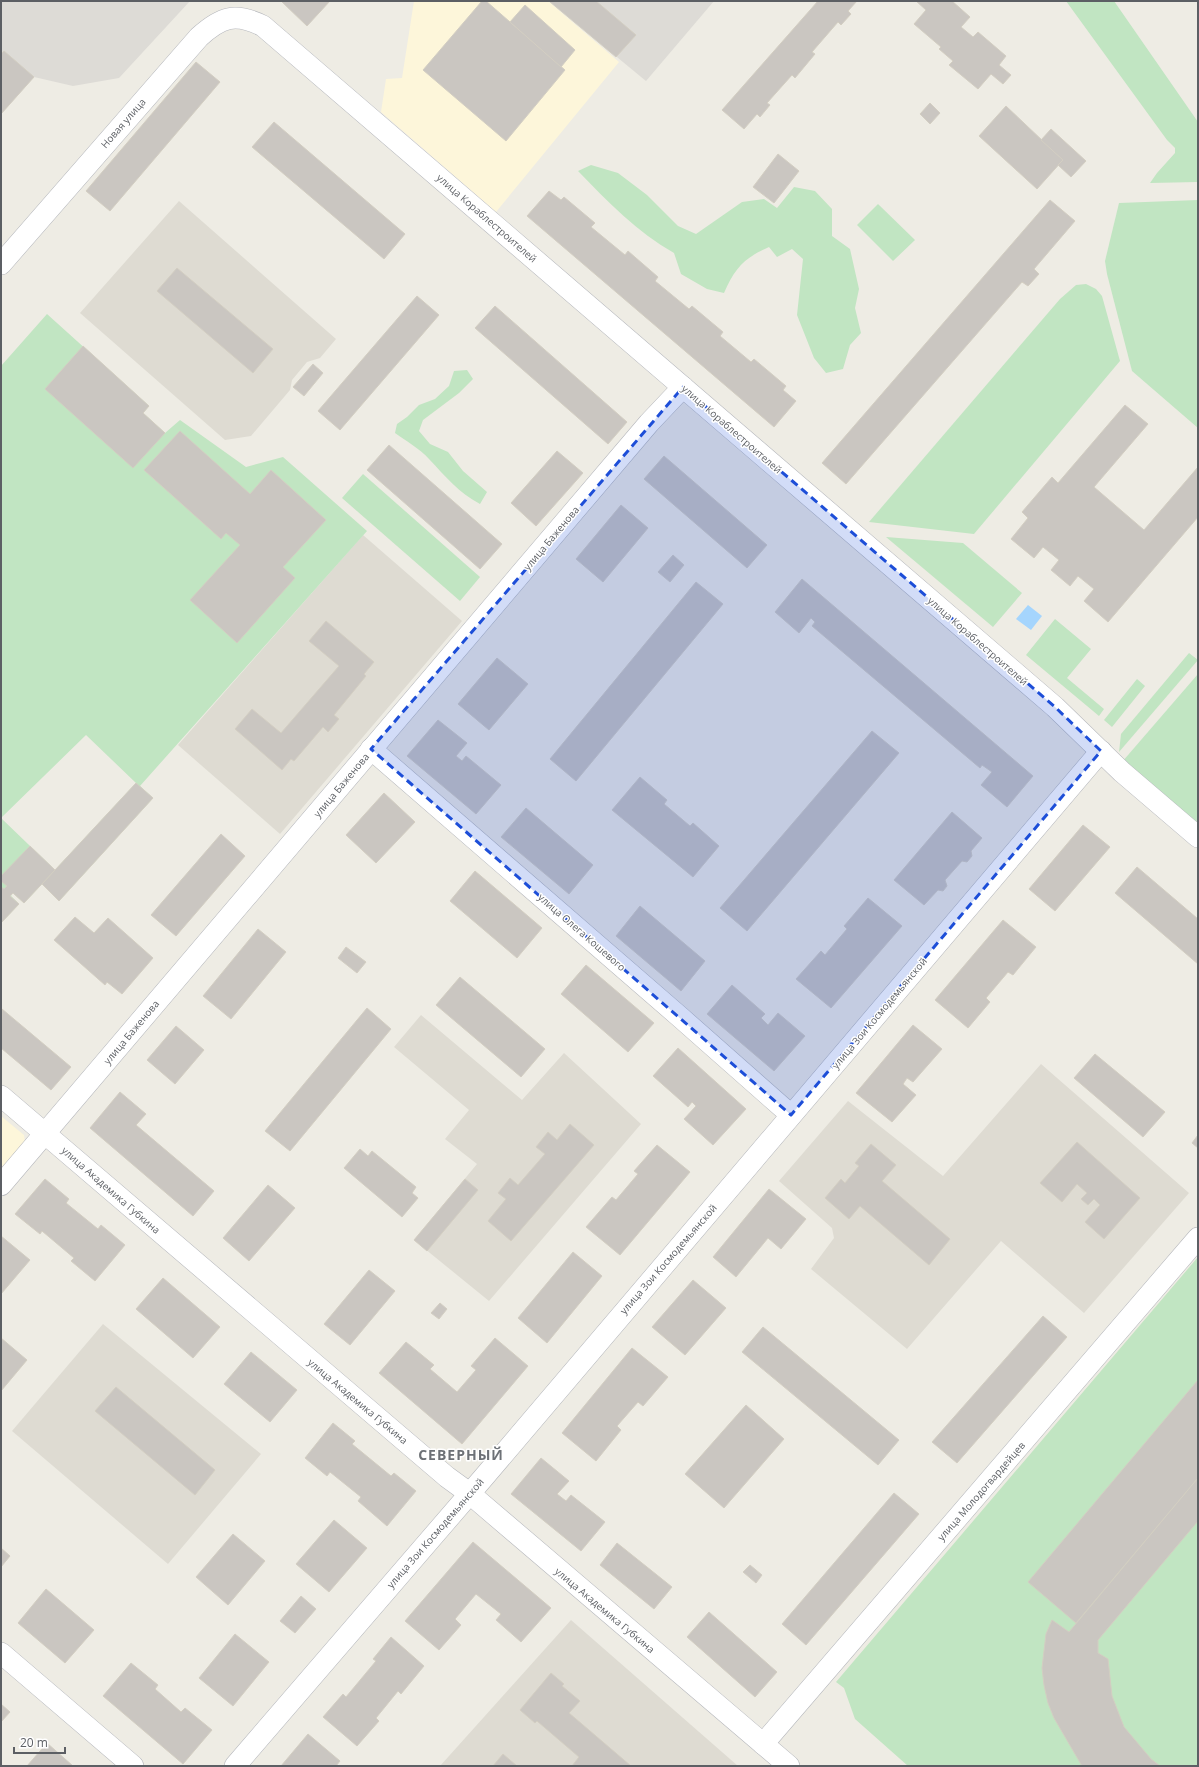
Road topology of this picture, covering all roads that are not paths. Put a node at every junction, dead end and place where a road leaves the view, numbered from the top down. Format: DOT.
graph roads {
  1 [pos="268,30"];
  2 [pos="1,264"];
  3 [pos="683,387"];
  4 [pos="371,750"];
  5 [pos="1101,751"];
  6 [pos="1198,837"];
  7 [pos="1,1096"];
  8 [pos="791,1115"];
  9 [pos="45,1134"];
  10 [pos="1,1185"];
  11 [pos="1198,1238"];
  12 [pos="469,1493"];
  13 [pos="1,1653"];
  14 [pos="764,1744"];
  15 [pos="133,1766"];
  16 [pos="235,1766"];
  17 [pos="789,1766"];
  1 -- 2 [label="street, Новая улица"];
  1 -- 3 [label="street, улица Кораблестроителей"];
  3 -- 4 [label="street, улица Баженова"];
  3 -- 5 [label="street, улица Кораблестроителей"];
  4 -- 8 [label="street, улица Олега Кошевого"];
  4 -- 9 [label="street, улица Баженова"];
  5 -- 6 [label="street, улица Кораблестроителей"];
  5 -- 8 [label="street, улица Зои Космодемьянской"];
  7 -- 9 [label="street, улица Академика Губкина"];
  8 -- 12 [label="street, улица Зои Космодемьянской"];
  9 -- 10 [label="street, улица Баженова"];
  9 -- 12 [label="street, улица Академика Губкина"];
  11 -- 14 [label="street, улица Молодогвардейцев"];
  12 -- 14 [label="street, улица Академика Губкина"];
  12 -- 16 [label="street, улица Зои Космодемьянской"];
  13 -- 15 [label="street"];
  14 -- 17 [label="street, улица Академика Губкина"];
}
